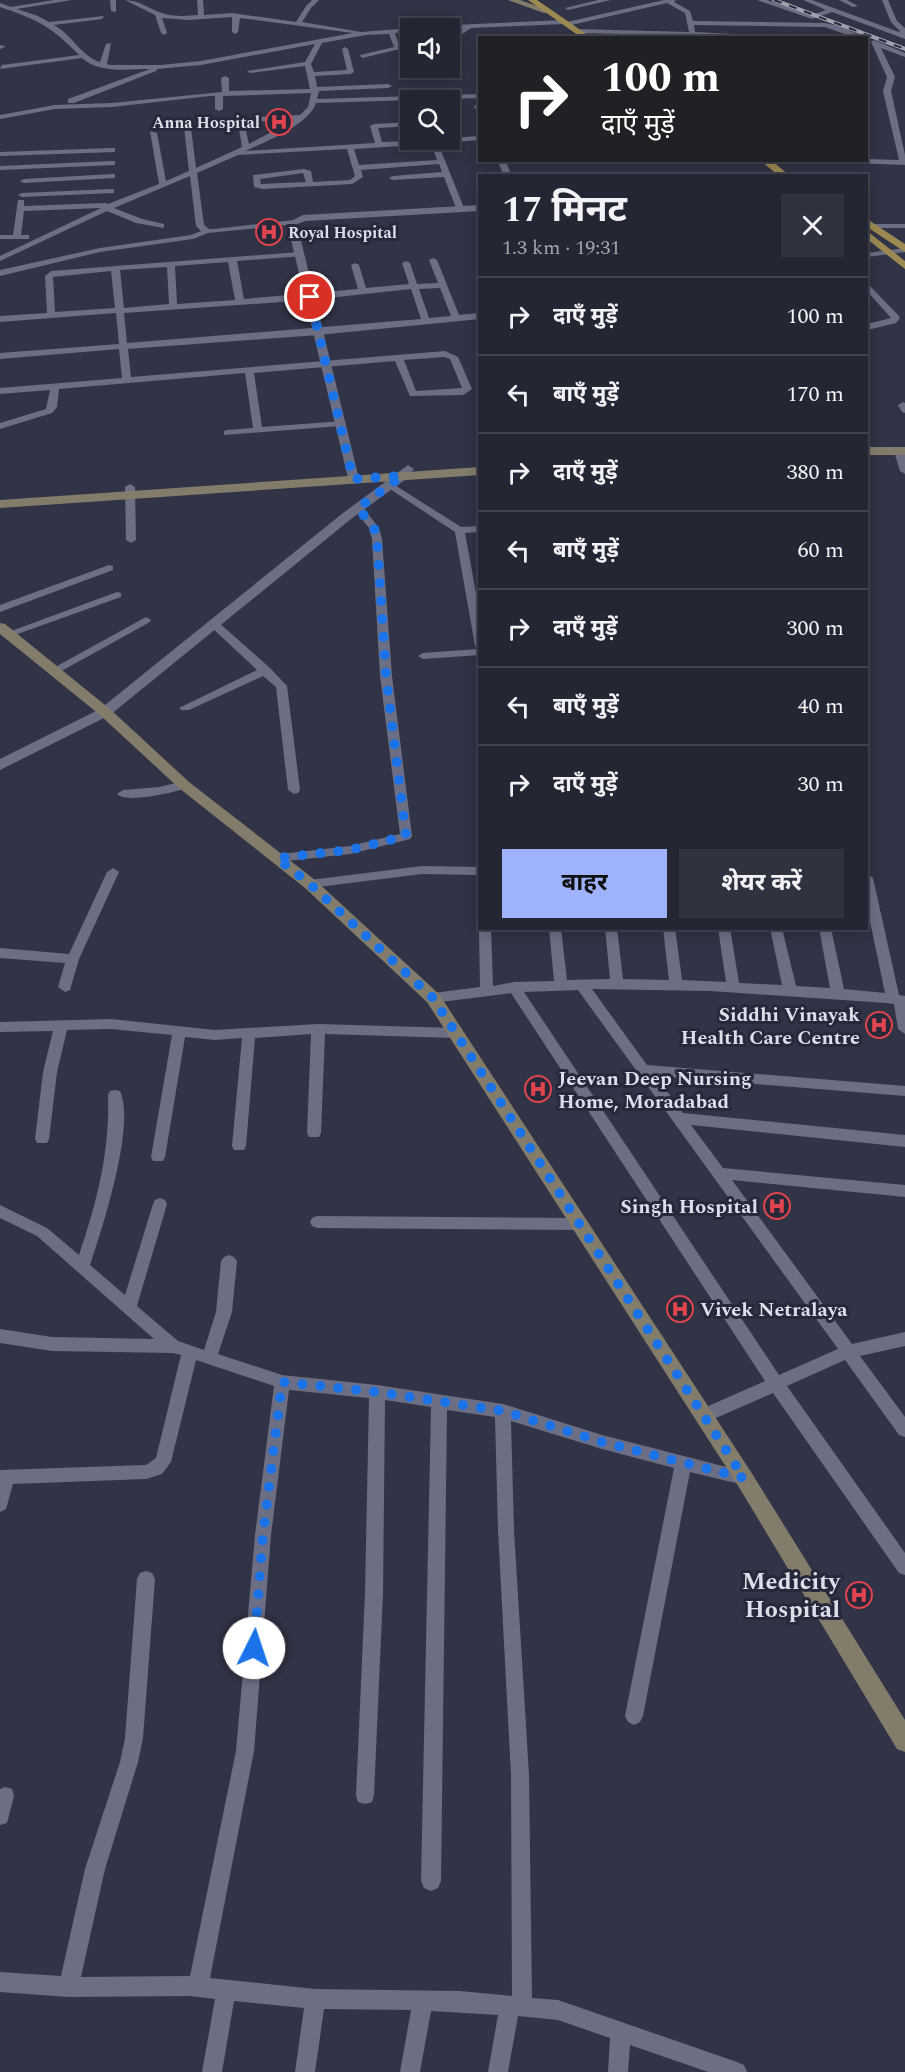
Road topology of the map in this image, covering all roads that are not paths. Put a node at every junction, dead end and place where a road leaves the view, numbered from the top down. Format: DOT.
graph roads {
  1 [pos="69,0"];
  2 [pos="113,0"];
  3 [pos="128,0"];
  4 [pos="200,0"];
  5 [pos="316,0"];
  6 [pos="513,0"];
  7 [pos="532,0"];
  8 [pos="608,0"];
  9 [pos="760,0"];
  10 [pos="806,0"];
  11 [pos="842,0"];
  12 [pos="885,0"];
  13 [pos="670,1"];
  14 [pos="855,6"];
  15 [pos="3,7"];
  16 [pos="114,10"];
  17 [pos="831,10"];
  18 [pos="547,11"];
  19 [pos="158,15"];
  20 [pos="237,16"];
  21 [pos="102,17"];
  22 [pos="201,17"];
  23 [pos="582,19"];
  24 [pos="276,21"];
  25 [pos="298,23"];
  26 [pos="566,23"];
  27 [pos="691,23"];
  28 [pos="48,24"];
  29 [pos="460,27"];
  30 [pos="470,27"];
  31 [pos="391,31"];
  32 [pos="400,31"];
  33 [pos="578,31"];
  34 [pos="235,32"];
  35 [pos="164,33"];
  36 [pos="278,33"];
  37 [pos="366,33"];
  38 [pos="692,34"];
  39 [pos="460,35"];
  40 [pos="585,36"];
  41 [pos="722,36"];
  42 [pos="858,36"];
  43 [pos="902,36"];
  44 [pos="868,39"];
  45 [pos="320,41"];
  46 [pos="876,43"];
  47 [pos="109,44"];
  48 [pos="345,49"];
  49 [pos="905,55"];
  50 [pos="84,56"];
  51 [pos="362,56"];
  52 [pos="308,64"];
  53 [pos="103,65"];
  54 [pos="2,67"];
  55 [pos="161,67"];
  56 [pos="250,71"];
  57 [pos="311,74"];
  58 [pos="225,78"];
  59 [pos="388,86"];
  60 [pos="478,88"];
  61 [pos="452,89"];
  62 [pos="315,90"];
  63 [pos="222,93"];
  64 [pos="478,96"];
  65 [pos="313,101"];
  66 [pos="55,107"];
  67 [pos="219,109"];
  68 [pos="350,109"];
  69 [pos="319,110"];
  70 [pos="329,110"];
  71 [pos="309,111"];
  72 [pos="0,117"];
  73 [pos="302,117"];
  74 [pos="186,120"];
  75 [pos="400,125"];
  76 [pos="153,133"];
  77 [pos="478,138"];
  78 [pos="112,139"];
  79 [pos="460,139"];
  80 [pos="400,143"];
  81 [pos="379,145"];
  82 [pos="350,147"];
  83 [pos="246,148"];
  84 [pos="112,150"];
  85 [pos="437,150"];
  86 [pos="29,153"];
  87 [pos="0,154"];
  88 [pos="233,154"];
  89 [pos="442,162"];
  90 [pos="767,162"];
  91 [pos="780,162"];
  92 [pos="868,162"];
  93 [pos="112,163"];
  94 [pos="904,163"];
  95 [pos="407,164"];
  96 [pos="27,167"];
  97 [pos="0,168"];
  98 [pos="356,168"];
  99 [pos="194,171"];
  100 [pos="447,174"];
  101 [pos="783,174"];
  102 [pos="797,174"];
  103 [pos="112,176"];
  104 [pos="410,177"];
  105 [pos="393,178"];
  106 [pos="24,181"];
  107 [pos="310,184"];
  108 [pos="163,185"];
  109 [pos="111,191"];
  110 [pos="22,195"];
  111 [pos="110,206"];
  112 [pos="460,208"];
  113 [pos="478,208"];
  114 [pos="20,209"];
  115 [pos="294,222"];
  116 [pos="161,226"];
  117 [pos="905,226"];
  118 [pos="869,228"];
  119 [pos="207,231"];
  120 [pos="17,236"];
  121 [pos="0,237"];
  122 [pos="40,239"];
  123 [pos="905,249"];
  124 [pos="889,252"];
  125 [pos="300,254"];
  126 [pos="868,255"];
  127 [pos="0,259"];
  128 [pos="232,259"];
  129 [pos="433,260"];
  130 [pos="406,263"];
  131 [pos="902,263"];
  132 [pos="171,264"];
  133 [pos="355,265"];
  134 [pos="116,267"];
  135 [pos="0,273"];
  136 [pos="442,285"];
  137 [pos="414,287"];
  138 [pos="868,287"];
  139 [pos="363,291"];
  140 [pos="310,297"];
  141 [pos="240,302"];
  142 [pos="173,306"];
  143 [pos="120,310"];
  144 [pos="51,315"];
  145 [pos="478,316"];
  146 [pos="0,319"];
  147 [pos="456,319"];
  148 [pos="426,322"];
  149 [pos="868,327"];
  150 [pos="318,332"];
  151 [pos="123,346"];
  152 [pos="0,356"];
  153 [pos="399,358"];
  154 [pos="326,366"];
  155 [pos="249,371"];
  156 [pos="127,381"];
  157 [pos="55,386"];
  158 [pos="0,391"];
  159 [pos="340,423"];
  160 [pos="0,426"];
  161 [pos="258,430"];
  162 [pos="227,433"];
  163 [pos="869,448"];
  164 [pos="903,449"];
  165 [pos="478,465"];
  166 [pos="478,471"];
  167 [pos="905,471"];
  168 [pos="405,472"];
  169 [pos="352,476"];
  170 [pos="390,485"];
  171 [pos="130,491"];
  172 [pos="0,496"];
  173 [pos="0,504"];
  174 [pos="358,508"];
  175 [pos="478,528"];
  176 [pos="459,530"];
  177 [pos="131,540"];
  178 [pos="109,568"];
  179 [pos="117,595"];
  180 [pos="0,609"];
  181 [pos="147,620"];
  182 [pos="214,624"];
  183 [pos="4,631"];
  184 [pos="478,633"];
  185 [pos="478,652"];
  186 [pos="423,656"];
  187 [pos="266,670"];
  188 [pos="54,671"];
  189 [pos="185,708"];
  190 [pos="105,712"];
  191 [pos="0,765"];
  192 [pos="184,785"];
  193 [pos="294,790"];
  194 [pos="123,794"];
  195 [pos="277,858"];
  196 [pos="478,871"];
  197 [pos="113,872"];
  198 [pos="868,882"];
  199 [pos="310,884"];
  200 [pos="485,930"];
  201 [pos="555,930"];
  202 [pos="611,930"];
  203 [pos="669,930"];
  204 [pos="724,930"];
  205 [pos="776,930"];
  206 [pos="825,930"];
  207 [pos="0,953"];
  208 [pos="73,958"];
  209 [pos="561,984"];
  210 [pos="581,984"];
  211 [pos="617,984"];
  212 [pos="676,984"];
  213 [pos="65,987"];
  214 [pos="514,987"];
  215 [pos="733,987"];
  216 [pos="487,989"];
  217 [pos="790,990"];
  218 [pos="838,994"];
  219 [pos="433,998"];
  220 [pos="899,1000"];
  221 [pos="60,1025"];
  222 [pos="0,1027"];
  223 [pos="318,1029"];
  224 [pos="905,1029"];
  225 [pos="179,1031"];
  226 [pos="249,1033"];
  227 [pos="455,1033"];
  228 [pos="644,1070"];
  229 [pos="905,1091"];
  230 [pos="115,1095"];
  231 [pos="678,1118"];
  232 [pos="314,1133"];
  233 [pos="42,1139"];
  234 [pos="905,1141"];
  235 [pos="239,1146"];
  236 [pos="158,1157"];
  237 [pos="718,1173"];
  238 [pos="905,1191"];
  239 [pos="160,1204"];
  240 [pos="0,1211"];
  241 [pos="317,1222"];
  242 [pos="578,1224"];
  243 [pos="230,1261"];
  244 [pos="82,1266"];
  245 [pos="129,1308"];
  246 [pos="0,1336"];
  247 [pos="905,1339"];
  248 [pos="173,1346"];
  249 [pos="190,1352"];
  250 [pos="848,1352"];
  251 [pos="209,1359"];
  252 [pos="282,1382"];
  253 [pos="776,1384"];
  254 [pos="377,1392"];
  255 [pos="439,1401"];
  256 [pos="503,1411"];
  257 [pos="703,1416"];
  258 [pos="905,1430"];
  259 [pos="683,1463"];
  260 [pos="3,1477"];
  261 [pos="744,1478"];
  262 [pos="0,1504"];
  263 [pos="905,1567"];
  264 [pos="146,1579"];
  265 [pos="634,1716"];
  266 [pos="905,1741"];
  267 [pos="365,1795"];
  268 [pos="5,1796"];
  269 [pos="0,1816"];
  270 [pos="431,1881"];
  271 [pos="0,1982"];
  272 [pos="69,1987"];
  273 [pos="198,1987"];
  274 [pos="226,1990"];
  275 [pos="315,1999"];
  276 [pos="423,2000"];
  277 [pos="516,2006"];
  278 [pos="621,2032"];
  279 [pos="212,2072"];
  280 [pos="305,2072"];
  281 [pos="410,2072"];
  282 [pos="498,2072"];
  283 [pos="618,2072"];
  284 [pos="737,2072"];
  1 -- 15 [label="street"];
  2 -- 16 [label="street"];
  3 -- 19 [label="street"];
  4 -- 22 [label="street"];
  5 -- 25 [label="street"];
  6 -- 18 [label="main road"];
  7 -- 18 [label="main road"];
  8 -- 23 [label="street"];
  9 -- 17 [label="street"];
  10 -- 17 [label="street"];
  11 -- 14 [label="street"];
  12 -- 43 [label="street"];
  13 -- 23 [label="street"];
  13 -- 27 [label="street"];
  15 -- 28 [label="street"];
  17 -- 43 [label="street"];
  18 -- 26 [label="main road"];
  19 -- 22 [label="street"];
  19 -- 35 [label="street"];
  20 -- 22 [label="street"];
  20 -- 24 [label="street"];
  20 -- 34 [label="street"];
  21 -- 28 [label="street"];
  23 -- 26 [label="street"];
  24 -- 25 [label="street"];
  24 -- 36 [label="street"];
  25 -- 37 [label="street"];
  26 -- 30 [label="street"];
  26 -- 33 [label="main road"];
  27 -- 38 [label="street"];
  27 -- 42 [label="street"];
  28 -- 50 [label="street"];
  29 -- 30 [label="street"];
  30 -- 39 [label="street"];
  31 -- 32 [label="street"];
  31 -- 37 [label="street"];
  31 -- 51 [label="street"];
  33 -- 38 [label="street"];
  33 -- 40 [label="main road"];
  37 -- 45 [label="street"];
  38 -- 41 [label="street"];
  44 -- 46 [label="street"];
  45 -- 52 [label="street"];
  45 -- 55 [label="street"];
  46 -- 49 [label="street"];
  46 -- 94 [label="street"];
  47 -- 53 [label="street"];
  48 -- 57 [label="street"];
  50 -- 53 [label="street"];
  50 -- 54 [label="street"];
  52 -- 56 [label="street"];
  52 -- 57 [label="street"];
  53 -- 55 [label="street"];
  55 -- 66 [label="street"];
  57 -- 62 [label="street"];
  58 -- 63 [label="street"];
  59 -- 62 [label="street"];
  60 -- 61 [label="street"];
  62 -- 63 [label="street"];
  62 -- 65 [label="street"];
  63 -- 66 [label="street"];
  63 -- 67 [label="street"];
  64 -- 65 [label="street"];
  65 -- 71 [label="street"];
  66 -- 72 [label="street"];
  68 -- 70 [label="street"];
  69 -- 71 [label="street"];
  71 -- 73 [label="street"];
  73 -- 83 [label="street"];
  73 -- 83 [label="street"];
  74 -- 99 [label="street"];
  75 -- 81 [label="street"];
  76 -- 108 [label="street"];
  77 -- 79 [label="street"];
  78 -- 84 [label="street"];
  80 -- 81 [label="street"];
  81 -- 82 [label="street"];
  82 -- 88 [label="street"];
  82 -- 98 [label="street"];
  83 -- 88 [label="street"];
  84 -- 86 [label="street"];
  84 -- 93 [label="street"];
  85 -- 89 [label="street"];
  86 -- 87 [label="street"];
  86 -- 96 [label="street"];
  88 -- 99 [label="street"];
  89 -- 95 [label="street"];
  89 -- 100 [label="street"];
  90 -- 101 [label="main road"];
  91 -- 102 [label="main road"];
  92 -- 94 [label="street"];
  93 -- 96 [label="street"];
  93 -- 103 [label="street"];
  95 -- 98 [label="street"];
  95 -- 104 [label="street"];
  96 -- 97 [label="street"];
  96 -- 106 [label="street"];
  98 -- 107 [label="street"];
  99 -- 108 [label="street"];
  99 -- 119 [label="street"];
  100 -- 104 [label="street"];
  100 -- 112 [label="street"];
  103 -- 106 [label="street"];
  103 -- 109 [label="street"];
  104 -- 105 [label="street"];
  106 -- 110 [label="street"];
  107 -- 107 [label="street"];
  108 -- 111 [label="street"];
  109 -- 110 [label="street"];
  109 -- 111 [label="street"];
  110 -- 114 [label="street"];
  111 -- 114 [label="street"];
  111 -- 116 [label="street"];
  111 -- 122 [label="street"];
  112 -- 113 [label="street"];
  112 -- 115 [label="street"];
  114 -- 120 [label="street"];
  115 -- 119 [label="street"];
  115 -- 125 [label="street"];
  117 -- 118 [label="street"];
  118 -- 123 [label="main road"];
  118 -- 124 [label="main road"];
  119 -- 135 [label="street"];
  120 -- 121 [label="street"];
  120 -- 122 [label="street"];
  122 -- 127 [label="street"];
  123 -- 124 [label="street"];
  124 -- 126 [label="street"];
  124 -- 131 [label="main road"];
  125 -- 128 [label="street"];
  125 -- 140 [label="street"];
  128 -- 132 [label="street"];
  128 -- 141 [label="street"];
  129 -- 136 [label="street"];
  130 -- 137 [label="street"];
  132 -- 134 [label="street"];
  132 -- 142 [label="street"];
  133 -- 139 [label="street"];
  134 -- 143 [label="street"];
  134 -- 144 [label="street"];
  136 -- 137 [label="street"];
  136 -- 147 [label="street"];
  137 -- 139 [label="street"];
  137 -- 148 [label="street"];
  138 -- 149 [label="street"];
  139 -- 140 [label="street"];
  140 -- 141 [label="street"];
  140 -- 150 [label="street"];
  141 -- 142 [label="street"];
  142 -- 143 [label="street"];
  143 -- 144 [label="street"];
  143 -- 151 [label="street"];
  144 -- 146 [label="street"];
  145 -- 147 [label="street"];
  147 -- 148 [label="street"];
  148 -- 150 [label="street"];
  150 -- 151 [label="street"];
  150 -- 154 [label="street"];
  151 -- 152 [label="street"];
  151 -- 156 [label="street"];
  153 -- 153 [label="street"];
  153 -- 154 [label="street"];
  154 -- 155 [label="street"];
  154 -- 159 [label="street"];
  155 -- 156 [label="street"];
  155 -- 161 [label="street"];
  156 -- 157 [label="street"];
  157 -- 158 [label="street"];
  157 -- 160 [label="street"];
  159 -- 161 [label="street"];
  159 -- 169 [label="street"];
  161 -- 162 [label="street"];
  163 -- 164 [label="main road"];
  164 -- 167 [label="street"];
  165 -- 168 [label="main road"];
  166 -- 168 [label="main road"];
  168 -- 169 [label="main road"];
  168 -- 170 [label="street"];
  169 -- 171 [label="main road"];
  170 -- 174 [label="street"];
  170 -- 176 [label="street"];
  171 -- 172 [label="main road"];
  171 -- 173 [label="main road"];
  171 -- 177 [label="street"];
  174 -- 182 [label="street"];
  174 -- 195 [label="street"];
  175 -- 176 [label="street"];
  176 -- 184 [label="street"];
  178 -- 180 [label="street"];
  179 -- 183 [label="street"];
  181 -- 188 [label="street"];
  182 -- 187 [label="street"];
  182 -- 190 [label="street"];
  183 -- 188 [label="main road"];
  185 -- 186 [label="street"];
  187 -- 189 [label="street"];
  187 -- 193 [label="street"];
  188 -- 190 [label="main road"];
  190 -- 191 [label="street"];
  190 -- 192 [label="main road"];
  192 -- 194 [label="street"];
  192 -- 195 [label="main road"];
  195 -- 199 [label="main road"];
  196 -- 199 [label="street"];
  197 -- 208 [label="street"];
  198 -- 220 [label="street"];
  199 -- 219 [label="main road"];
  200 -- 216 [label="street"];
  201 -- 209 [label="street"];
  202 -- 211 [label="street"];
  203 -- 212 [label="street"];
  204 -- 215 [label="street"];
  205 -- 217 [label="street"];
  206 -- 218 [label="street"];
  207 -- 208 [label="street"];
  208 -- 213 [label="street"];
  209 -- 210 [label="street"];
  209 -- 214 [label="street"];
  210 -- 211 [label="street"];
  210 -- 228 [label="street"];
  211 -- 212 [label="street"];
  212 -- 215 [label="street"];
  214 -- 216 [label="street"];
  214 -- 253 [label="street"];
  215 -- 217 [label="street"];
  216 -- 219 [label="street"];
  217 -- 218 [label="street"];
  218 -- 220 [label="street"];
  219 -- 227 [label="main road"];
  220 -- 224 [label="street"];
  221 -- 222 [label="street"];
  221 -- 225 [label="street"];
  221 -- 233 [label="street"];
  223 -- 226 [label="street"];
  223 -- 227 [label="street"];
  223 -- 232 [label="street"];
  225 -- 226 [label="street"];
  225 -- 236 [label="street"];
  226 -- 235 [label="street"];
  227 -- 242 [label="main road"];
  228 -- 229 [label="street"];
  228 -- 231 [label="street"];
  230 -- 244 [label="street"];
  231 -- 234 [label="street"];
  231 -- 237 [label="street"];
  237 -- 238 [label="street"];
  237 -- 250 [label="street"];
  239 -- 245 [label="street"];
  240 -- 244 [label="street"];
  241 -- 242 [label="street"];
  242 -- 257 [label="main road"];
  243 -- 251 [label="street"];
  244 -- 245 [label="street"];
  245 -- 248 [label="street"];
  246 -- 248 [label="street"];
  247 -- 250 [label="street"];
  248 -- 249 [label="street"];
  249 -- 251 [label="street"];
  249 -- 260 [label="street"];
  250 -- 253 [label="street"];
  250 -- 258 [label="street"];
  251 -- 252 [label="street"];
  252 -- 254 [label="street"];
  252 -- 273 [label="street"];
  253 -- 257 [label="street"];
  253 -- 263 [label="street"];
  254 -- 255 [label="street"];
  254 -- 267 [label="street"];
  255 -- 256 [label="street"];
  255 -- 270 [label="street"];
  256 -- 259 [label="street"];
  256 -- 277 [label="street"];
  257 -- 261 [label="main road"];
  259 -- 261 [label="street"];
  259 -- 265 [label="street"];
  260 -- 262 [label="street"];
  261 -- 266 [label="main road"];
  264 -- 272 [label="street"];
  268 -- 269 [label="street"];
  271 -- 272 [label="street"];
  272 -- 273 [label="street"];
  273 -- 274 [label="street"];
  274 -- 275 [label="street"];
  274 -- 279 [label="street"];
  275 -- 276 [label="street"];
  275 -- 280 [label="street"];
  276 -- 277 [label="street"];
  276 -- 281 [label="street"];
  277 -- 278 [label="street"];
  277 -- 282 [label="street"];
  278 -- 283 [label="street"];
  278 -- 284 [label="street"];
}
